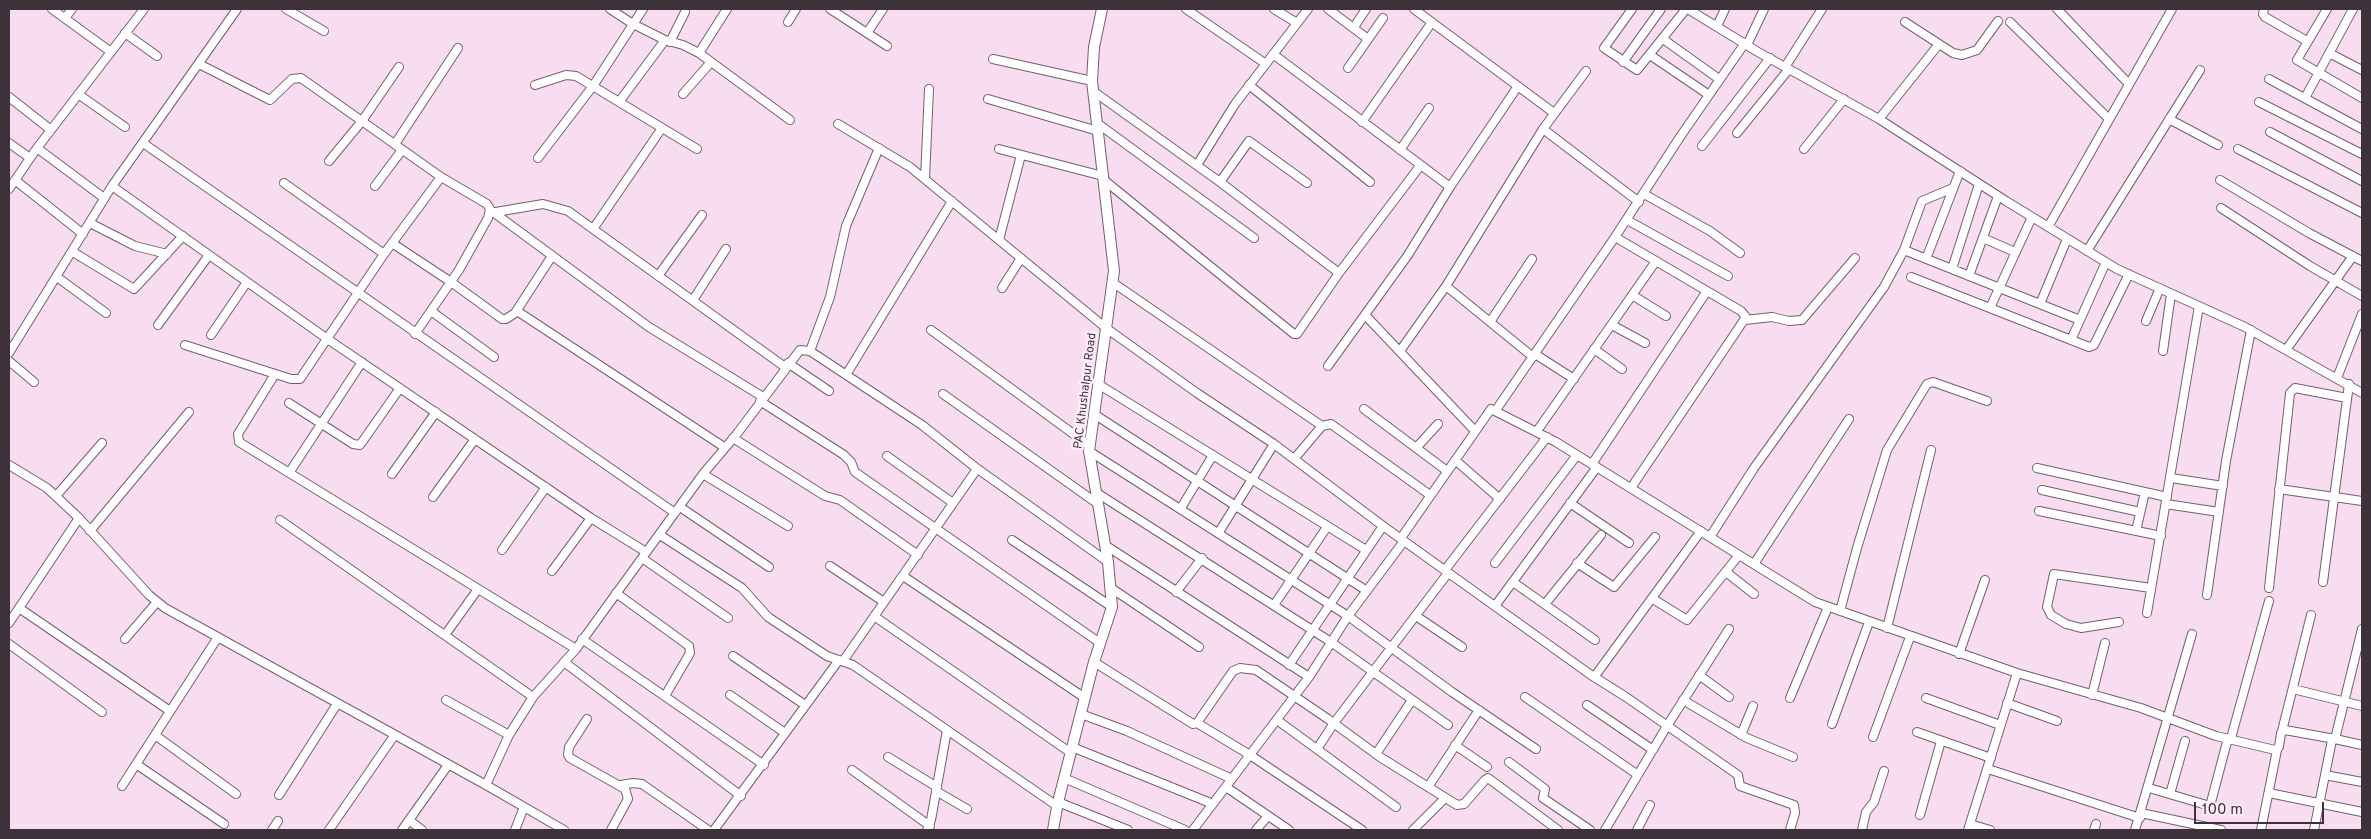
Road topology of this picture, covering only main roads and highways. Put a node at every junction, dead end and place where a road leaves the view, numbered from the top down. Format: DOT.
graph roads {
  1 [pos="1102,9"];
  2 [pos="1053,830"];
  1 -- 2 [label="main road, PAC Khushalpur Road"];
}
